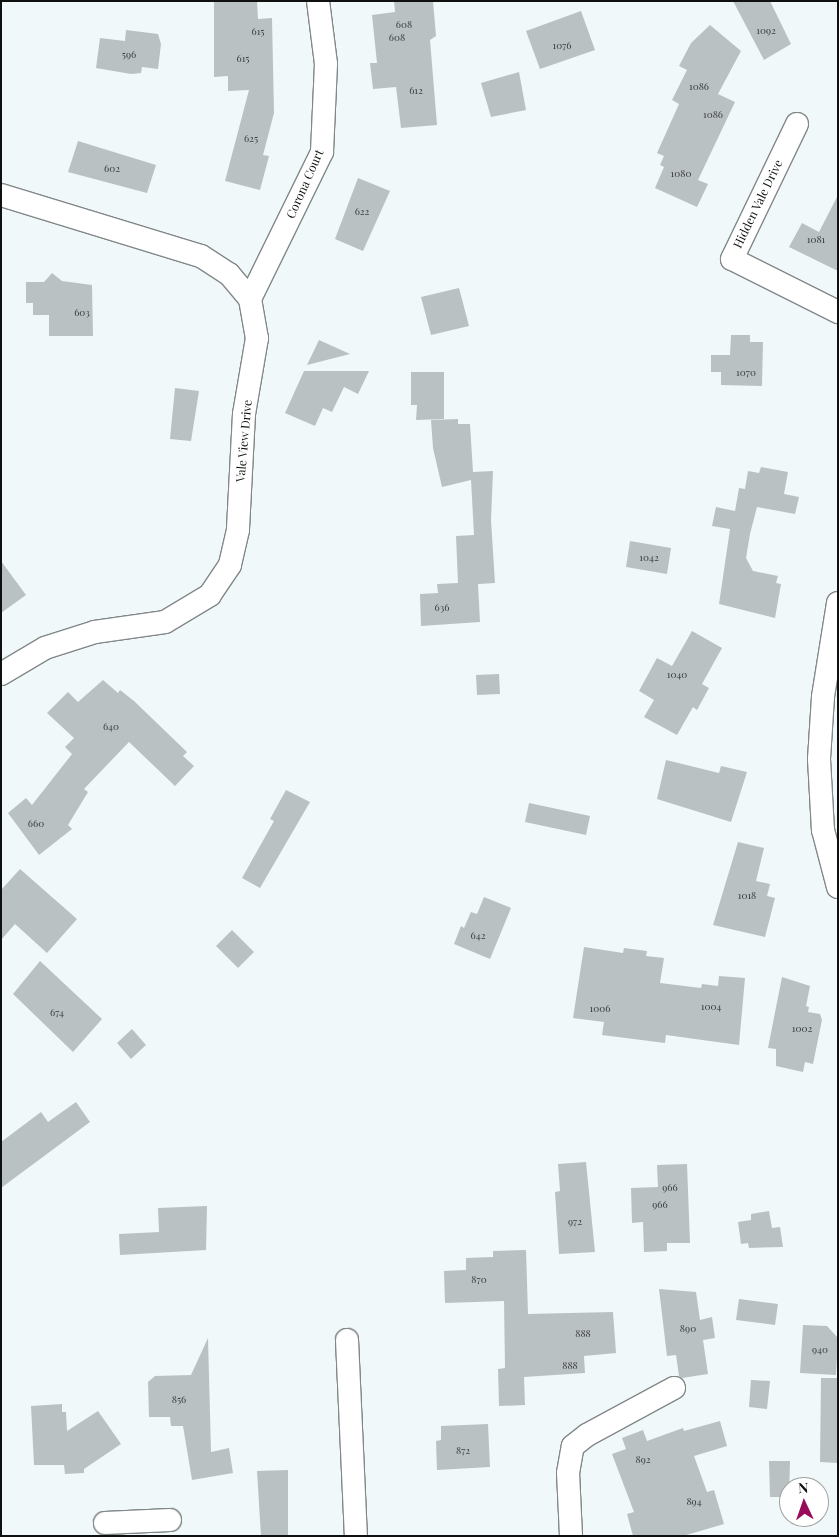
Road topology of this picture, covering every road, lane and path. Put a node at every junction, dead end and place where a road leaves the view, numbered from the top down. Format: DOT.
graph roads {
  1 [pos="318,1"];
  2 [pos="797,124"];
  3 [pos="1,195"];
  4 [pos="250,299"];
  5 [pos="838,312"];
  6 [pos="838,603"];
  7 [pos="1,674"];
  8 [pos="838,887"];
  9 [pos="347,1340"];
  10 [pos="674,1388"];
  11 [pos="170,1520"];
  12 [pos="105,1523"];
  13 [pos="135,1529"];
  14 [pos="356,1536"];
  15 [pos="571,1536"];
  1 -- 4 [label="street, Corona Court"];
  2 -- 5 [label="street, Hidden Vale Drive"];
  3 -- 4 [label="street"];
  4 -- 7 [label="street, Vale View Drive"];
  6 -- 8 [label="street"];
  9 -- 14 [label="street"];
  10 -- 15 [label="street"];
  11 -- 13 [label="street"];
  12 -- 13 [label="street"];
}
